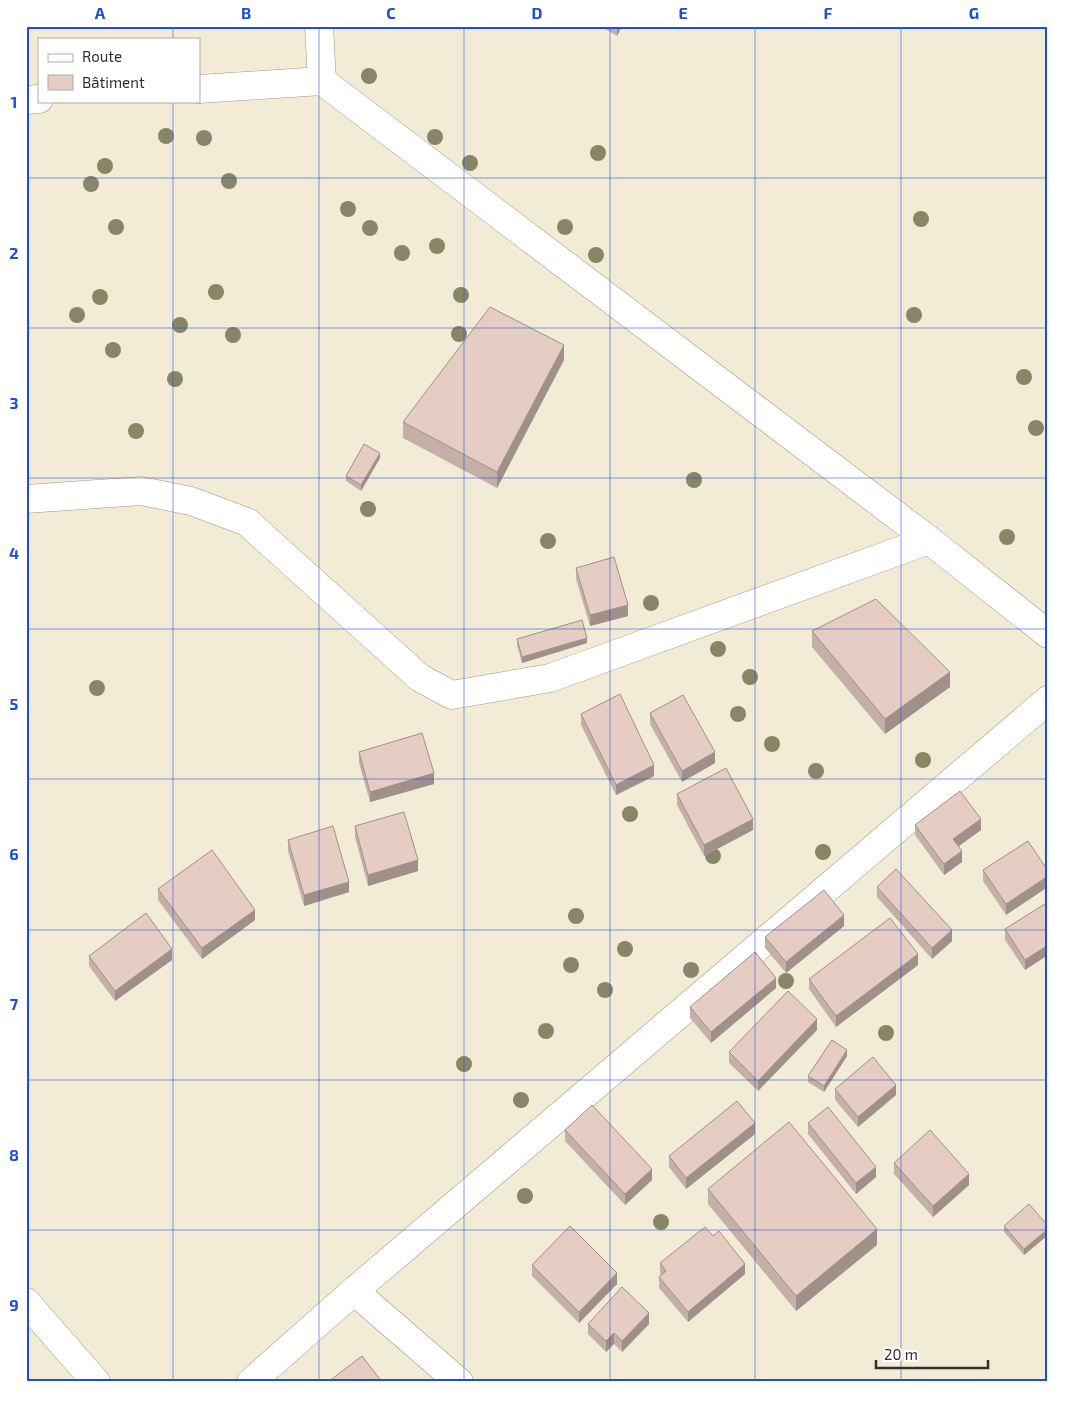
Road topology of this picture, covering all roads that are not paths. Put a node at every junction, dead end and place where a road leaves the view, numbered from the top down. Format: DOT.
graph roads {
  1 [pos="319,26"];
  2 [pos="322,81"];
  3 [pos="200,90"];
  4 [pos="26,499"];
  5 [pos="929,540"];
  6 [pos="1048,634"];
  7 [pos="1048,700"];
  8 [pos="354,1292"];
  9 [pos="26,1302"];
  10 [pos="96,1382"];
  11 [pos="251,1382"];
  12 [pos="459,1382"];
  1 -- 2 [label="street"];
  2 -- 3 [label="street"];
  2 -- 5 [label="street"];
  4 -- 5 [label="street"];
  5 -- 6 [label="street"];
  7 -- 8 [label="street"];
  8 -- 11 [label="street"];
  8 -- 12 [label="street"];
  9 -- 10 [label="street"];
}
